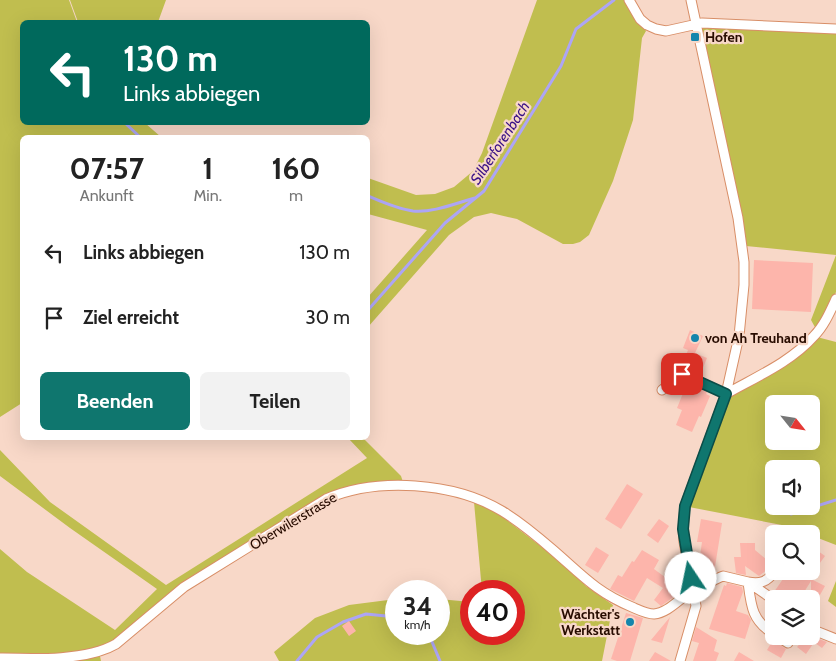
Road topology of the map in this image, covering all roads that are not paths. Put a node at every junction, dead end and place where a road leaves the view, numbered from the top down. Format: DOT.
graph roads {
  1 [pos="629,0"];
  2 [pos="692,0"];
  3 [pos="697,23"];
  4 [pos="836,29"];
  5 [pos="836,299"];
  6 [pos="662,390"];
  7 [pos="726,394"];
  8 [pos="766,580"];
  9 [pos="748,582"];
  10 [pos="694,590"];
  11 [pos="765,594"];
  12 [pos="765,628"];
  13 [pos="820,632"];
  14 [pos="836,639"];
  15 [pos="0,658"];
  16 [pos="680,661"];
  1 -- 3 [label="street"];
  2 -- 3 [label="street"];
  3 -- 4 [label="street"];
  3 -- 7 [label="street"];
  5 -- 7 [label="street"];
  6 -- 7 [label="street"];
  7 -- 10 [label="street"];
  8 -- 9 [label="street"];
  9 -- 10 [label="street, Oberwilerstrasse"];
  9 -- 11 [label="street, Oberwilerstrasse"];
  9 -- 12 [label="street"];
  10 -- 15 [label="street, Oberwilerstrasse"];
  10 -- 16 [label="street"];
  13 -- 14 [label="street"];
}
